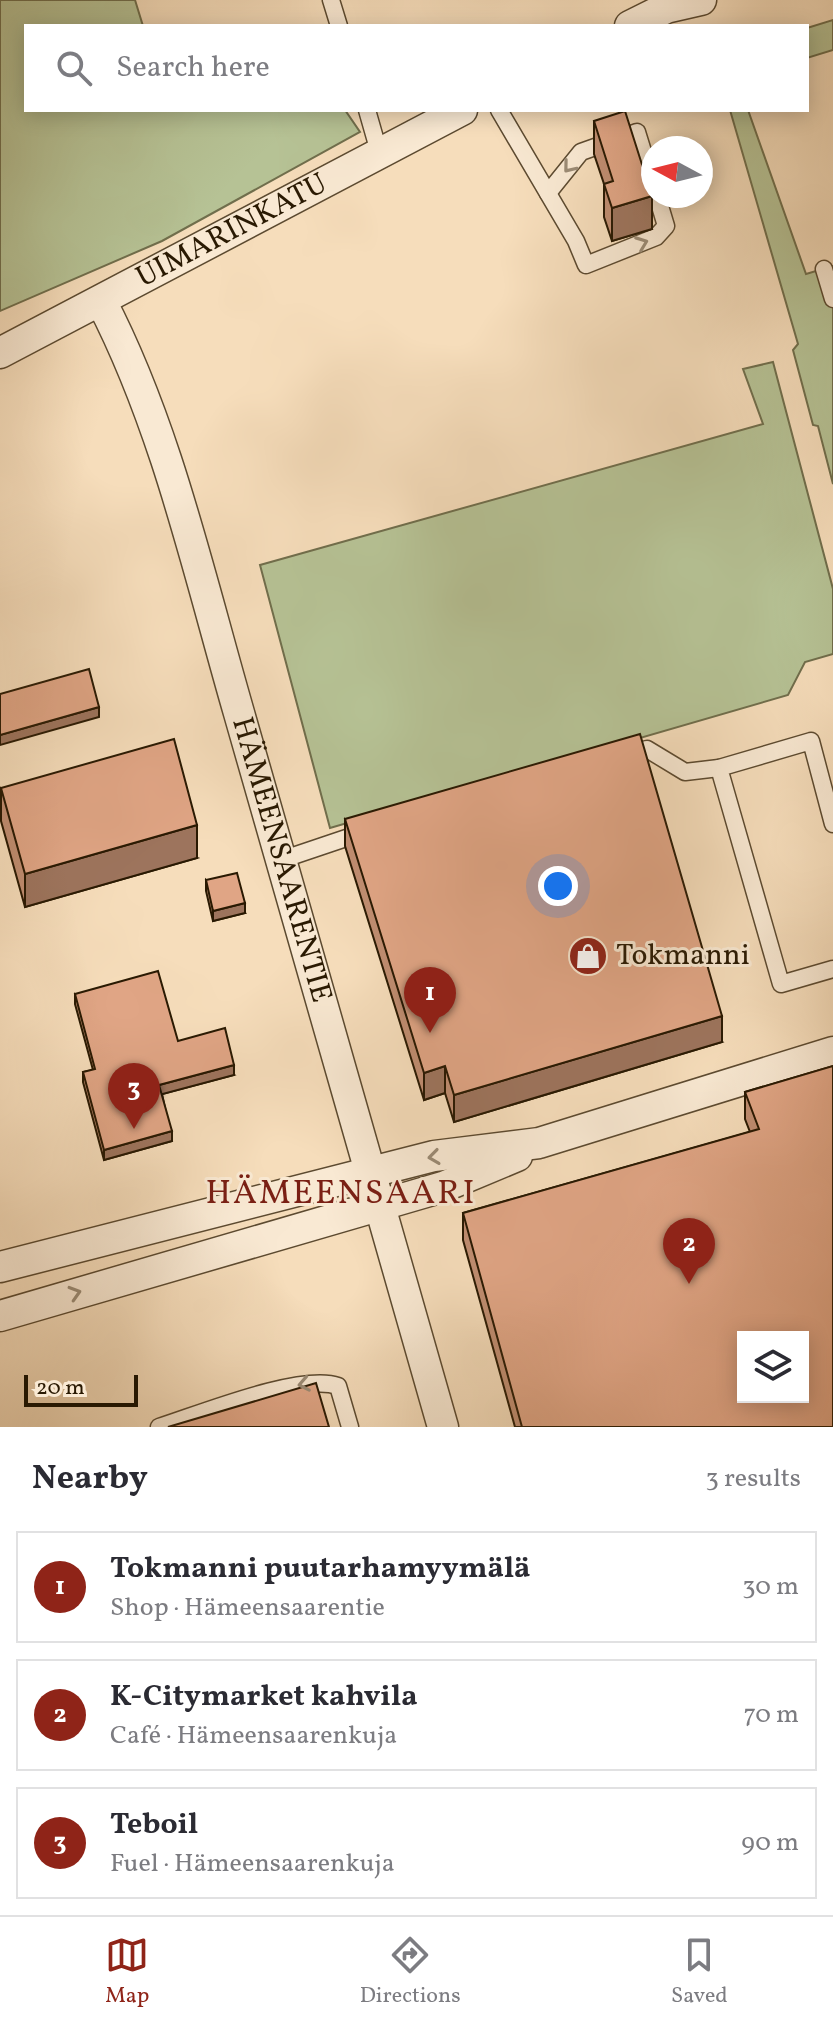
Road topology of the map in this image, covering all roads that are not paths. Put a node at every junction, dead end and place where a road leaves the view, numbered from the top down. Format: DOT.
graph roads {
  1 [pos="331,0"];
  2 [pos="701,0"];
  3 [pos="338,24"];
  4 [pos="634,24"];
  5 [pos="368,112"];
  6 [pos="458,112"];
  7 [pos="500,112"];
  8 [pos="641,145"];
  9 [pos="379,152"];
  10 [pos="548,193"];
  11 [pos="661,208"];
  12 [pos="824,269"];
  13 [pos="833,299"];
  14 [pos="101,301"];
  15 [pos="0,353"];
  16 [pos="602,762"];
  17 [pos="719,768"];
  18 [pos="833,824"];
  19 [pos="380,827"];
  20 [pos="281,860"];
  21 [pos="833,969"];
  22 [pos="833,1052"];
  23 [pos="539,1143"];
  24 [pos="373,1171"];
  25 [pos="381,1205"];
  26 [pos="0,1267"];
  27 [pos="0,1316"];
  28 [pos="159,1427"];
  29 [pos="350,1427"];
  30 [pos="443,1427"];
  1 -- 3 [label="lane"];
  2 -- 4 [label="street"];
  5 -- 9 [label="lane"];
  6 -- 9 [label="street, UIMARINKATU"];
  7 -- 10 [label="lane"];
  8 -- 10 [label="lane, one-way"];
  9 -- 14 [label="street, UIMARINKATU"];
  10 -- 11 [label="lane, one-way"];
  12 -- 13 [label="lane"];
  14 -- 15 [label="street, UIMARINKATU"];
  14 -- 20 [label="street, HÄMEENSAARENTIE"];
  16 -- 17 [label="lane"];
  17 -- 18 [label="lane"];
  17 -- 21 [label="lane"];
  19 -- 20 [label="lane"];
  20 -- 24 [label="street, HÄMEENSAARENTIE"];
  22 -- 23 [label="street"];
  23 -- 24 [label="street, one-way"];
  23 -- 25 [label="street"];
  24 -- 25 [label="street, HÄMEENSAARENTIE"];
  24 -- 26 [label="street"];
  27 -- 25 [label="street, one-way"];
  25 -- 30 [label="street, HÄMEENSAARENTIE"];
  29 -- 28 [label="lane, one-way"];
}
